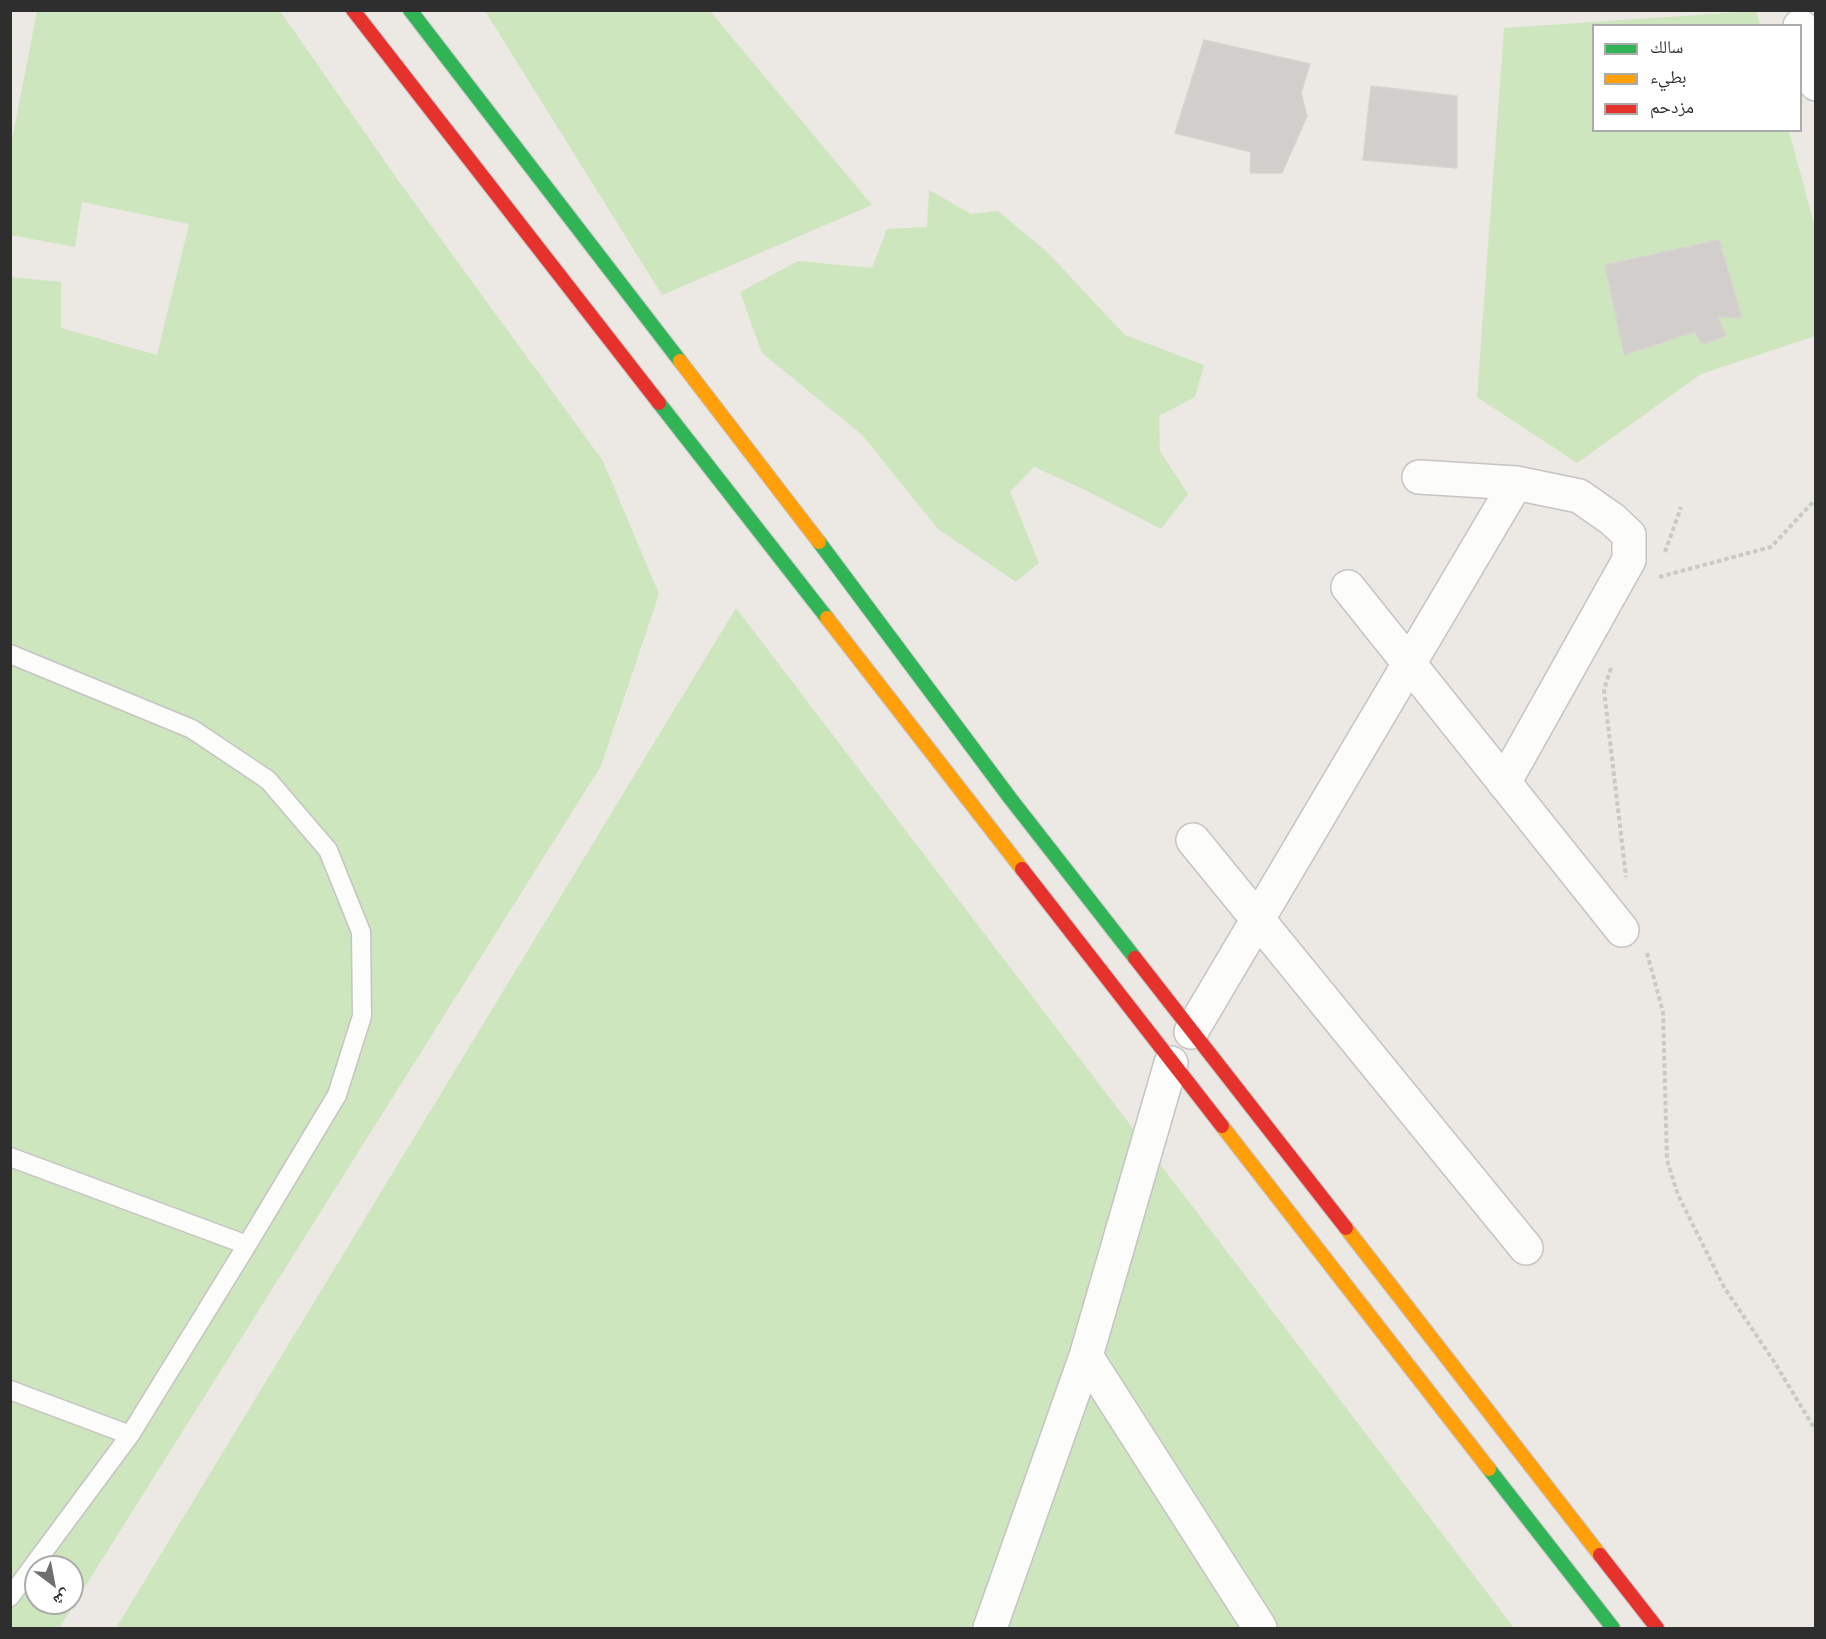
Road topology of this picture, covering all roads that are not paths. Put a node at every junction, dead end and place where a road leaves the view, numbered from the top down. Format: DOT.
graph roads {
  1 [pos="353,10"];
  2 [pos="410,10"];
  3 [pos="1802,34"];
  4 [pos="1815,84"];
  5 [pos="1419,477"];
  6 [pos="1516,483"];
  7 [pos="1348,586"];
  8 [pos="10,654"];
  9 [pos="1409,664"];
  10 [pos="1504,783"];
  11 [pos="1193,840"];
  12 [pos="1257,919"];
  13 [pos="1634,939"];
  14 [pos="1191,1032"];
  15 [pos="1172,1063"];
  16 [pos="10,1157"];
  17 [pos="247,1245"];
  18 [pos="1526,1248"];
  19 [pos="1086,1356"];
  20 [pos="10,1390"];
  21 [pos="130,1435"];
  22 [pos="10,1597"];
  23 [pos="990,1629"];
  24 [pos="1260,1629"];
  25 [pos="1613,1629"];
  26 [pos="1657,1629"];
  1 -- 15 [label="main road"];
  2 -- 14 [label="main road"];
  3 -- 4 [label="street"];
  5 -- 6 [label="street"];
  6 -- 9 [label="street"];
  6 -- 10 [label="street"];
  7 -- 9 [label="street"];
  8 -- 17 [label="lane"];
  9 -- 10 [label="street"];
  9 -- 12 [label="street"];
  10 -- 13 [label="street"];
  11 -- 12 [label="street"];
  12 -- 14 [label="street"];
  12 -- 18 [label="street"];
  14 -- 26 [label="main road"];
  15 -- 19 [label="street"];
  15 -- 25 [label="main road"];
  16 -- 17 [label="lane"];
  17 -- 21 [label="lane"];
  19 -- 23 [label="street"];
  19 -- 24 [label="street"];
  20 -- 21 [label="lane"];
  21 -- 22 [label="lane"];
}
